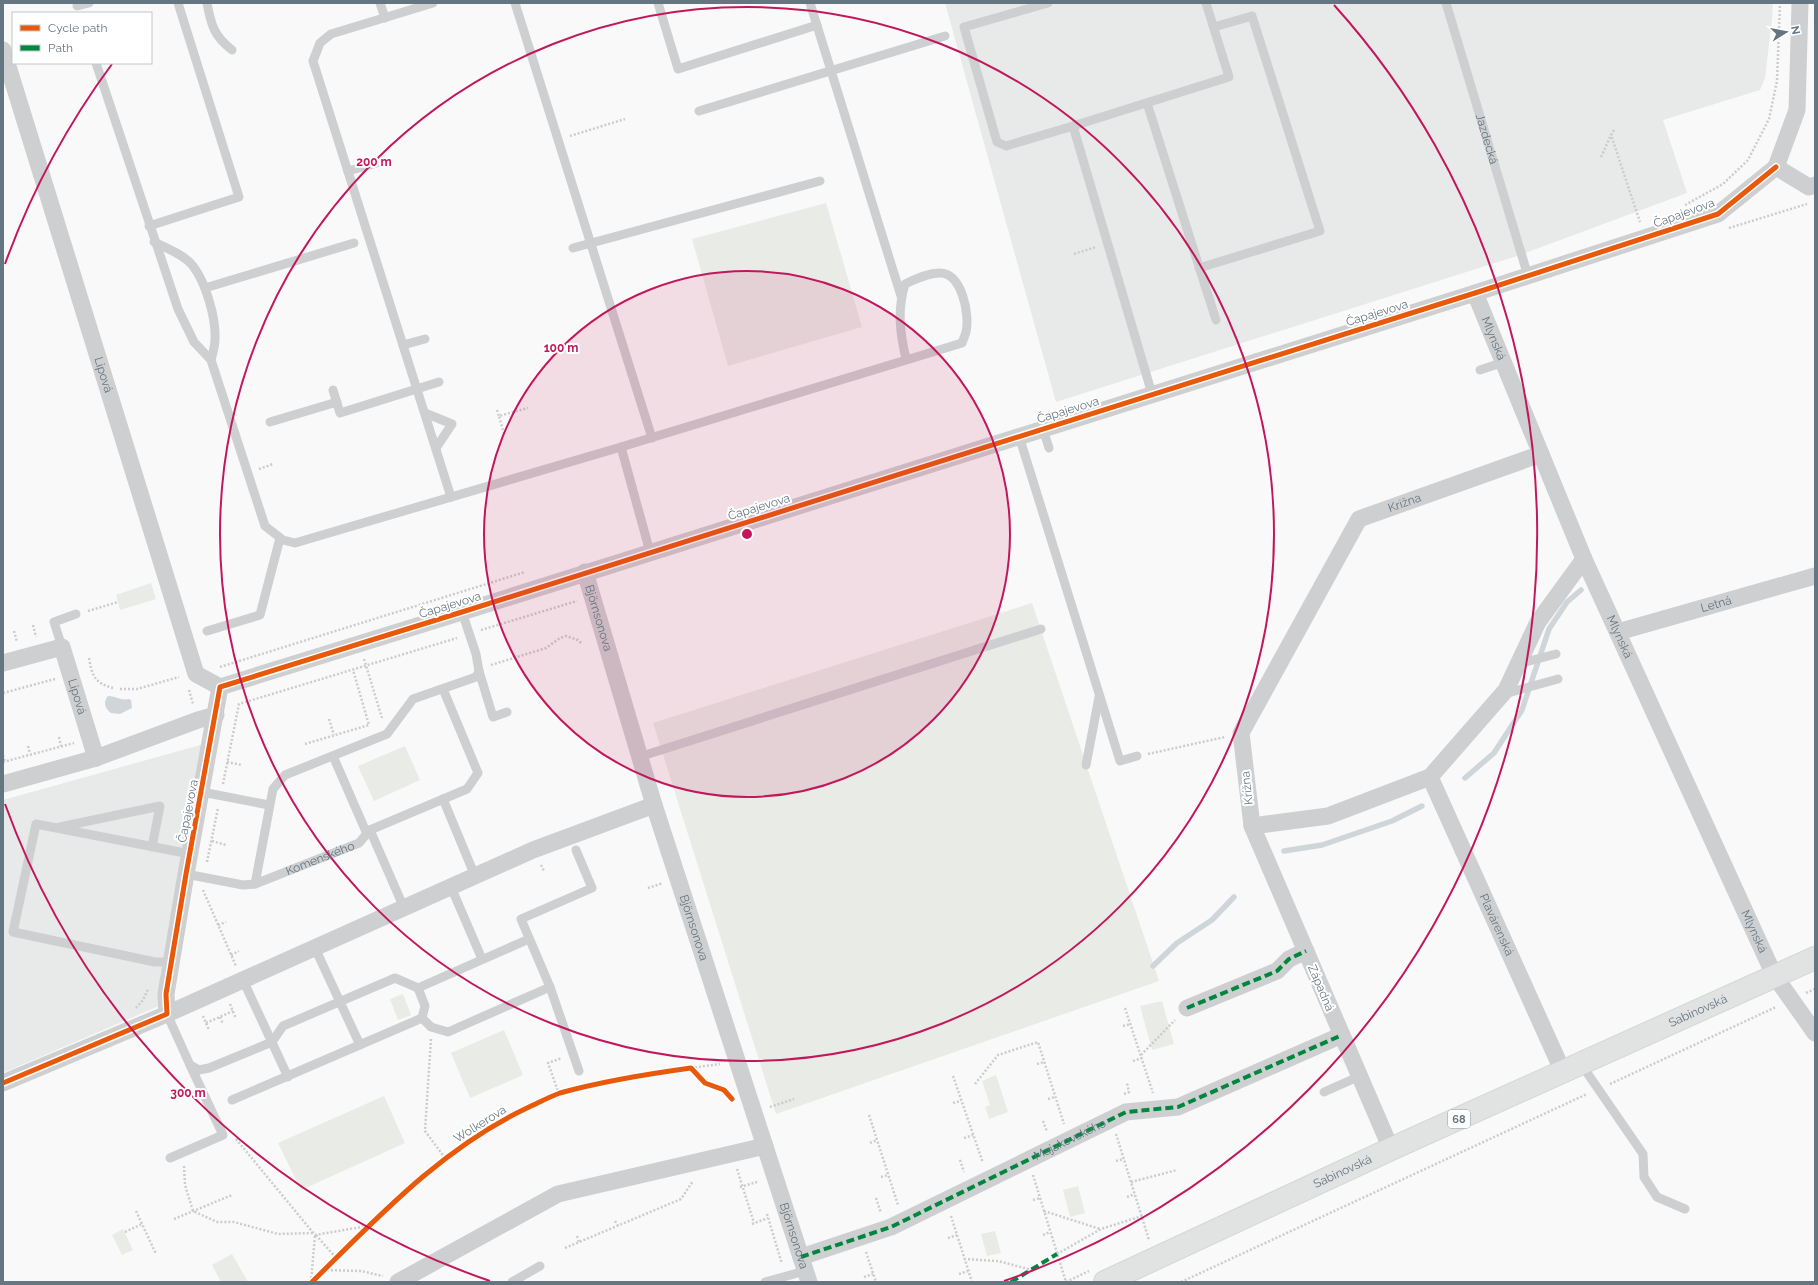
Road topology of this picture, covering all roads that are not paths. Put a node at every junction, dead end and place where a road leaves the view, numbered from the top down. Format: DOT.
graph roads {
  1 [pos="89,3"];
  2 [pos="178,3"];
  3 [pos="207,3"];
  4 [pos="380,3"];
  5 [pos="433,3"];
  6 [pos="515,3"];
  7 [pos="658,3"];
  8 [pos="810,3"];
  9 [pos="1048,3"];
  10 [pos="1206,3"];
  11 [pos="1446,3"];
  12 [pos="1800,3"];
  13 [pos="78,7"];
  14 [pos="385,18"];
  15 [pos="817,25"];
  16 [pos="1214,28"];
  17 [pos="945,36"];
  18 [pos="3,50"];
  19 [pos="232,50"];
  20 [pos="96,64"];
  21 [pos="831,70"];
  22 [pos="1147,103"];
  23 [pos="698,111"];
  24 [pos="1073,126"];
  25 [pos="384,161"];
  26 [pos="1776,167"];
  27 [pos="348,171"];
  28 [pos="820,181"];
  29 [pos="1815,185"];
  30 [pos="149,226"];
  31 [pos="154,242"];
  32 [pos="354,243"];
  33 [pos="591,244"];
  34 [pos="573,248"];
  35 [pos="1199,268"];
  36 [pos="1528,276"];
  37 [pos="205,288"];
  38 [pos="1475,293"];
  39 [pos="901,296"];
  40 [pos="1216,320"];
  41 [pos="425,340"];
  42 [pos="403,345"];
  43 [pos="906,359"];
  44 [pos="211,360"];
  45 [pos="1504,362"];
  46 [pos="1480,370"];
  47 [pos="439,382"];
  48 [pos="417,388"];
  49 [pos="333,390"];
  50 [pos="1152,394"];
  51 [pos="337,402"];
  52 [pos="425,413"];
  53 [pos="270,422"];
  54 [pos="1042,429"];
  55 [pos="1019,436"];
  56 [pos="652,438"];
  57 [pos="621,447"];
  58 [pos="436,448"];
  59 [pos="1049,448"];
  60 [pos="1541,454"];
  61 [pos="451,497"];
  62 [pos="280,538"];
  63 [pos="650,552"];
  64 [pos="1584,559"];
  65 [pos="585,572"];
  66 [pos="1815,576"];
  67 [pos="462,612"];
  68 [pos="76,614"];
  69 [pos="1040,629"];
  70 [pos="207,631"];
  71 [pos="1618,632"];
  72 [pos="62,647"];
  73 [pos="1552,655"];
  74 [pos="1524,662"];
  75 [pos="3,663"];
  76 [pos="479,670"];
  77 [pos="1558,679"];
  78 [pos="220,687"];
  79 [pos="443,689"];
  80 [pos="1501,695"];
  81 [pos="1099,696"];
  82 [pos="507,712"];
  83 [pos="216,715"];
  84 [pos="333,756"];
  85 [pos="1137,756"];
  86 [pos="639,757"];
  87 [pos="96,758"];
  88 [pos="1086,765"];
  89 [pos="1430,777"];
  90 [pos="3,784"];
  91 [pos="202,792"];
  92 [pos="443,799"];
  93 [pos="269,805"];
  94 [pos="654,805"];
  95 [pos="1252,826"];
  96 [pos="55,828"];
  97 [pos="368,832"];
  98 [pos="152,846"];
  99 [pos="576,850"];
  100 [pos="190,854"];
  101 [pos="186,874"];
  102 [pos="475,876"];
  103 [pos="255,884"];
  104 [pos="451,887"];
  105 [pos="404,908"];
  106 [pos="529,939"];
  107 [pos="314,948"];
  108 [pos="1306,951"];
  109 [pos="1815,958"];
  110 [pos="482,959"];
  111 [pos="171,962"];
  112 [pos="1774,975"];
  113 [pos="240,981"];
  114 [pos="550,987"];
  115 [pos="418,988"];
  116 [pos="340,1002"];
  117 [pos="1187,1008"];
  118 [pos="167,1014"];
  119 [pos="422,1018"];
  120 [pos="1815,1033"];
  121 [pos="1342,1035"];
  122 [pos="272,1042"];
  123 [pos="360,1045"];
  124 [pos="190,1065"];
  125 [pos="1572,1068"];
  126 [pos="579,1071"];
  127 [pos="1360,1076"];
  128 [pos="288,1077"];
  129 [pos="3,1082"];
  130 [pos="1324,1092"];
  131 [pos="232,1100"];
  132 [pos="765,1146"];
  133 [pos="1391,1149"];
  134 [pos="170,1158"];
  135 [pos="1685,1209"];
  136 [pos="540,1266"];
  137 [pos="805,1270"];
  138 [pos="404,1281"];
  139 [pos="512,1282"];
  140 [pos="765,1282"];
  141 [pos="1105,1282"];
  1 -- 13 [label="lane"];
  2 -- 30 [label="lane"];
  3 -- 19 [label="lane"];
  4 -- 14 [label="lane"];
  5 -- 14 [label="lane"];
  6 -- 33 [label="lane"];
  7 -- 15 [label="lane"];
  8 -- 15 [label="lane"];
  9 -- 24 [label="lane"];
  10 -- 16 [label="lane"];
  11 -- 36 [label="lane, Jazdecká"];
  12 -- 26 [label="street"];
  14 -- 27 [label="lane"];
  15 -- 21 [label="lane"];
  16 -- 22 [label="lane"];
  16 -- 35 [label="lane"];
  17 -- 21 [label="lane"];
  18 -- 78 [label="street, Lipová"];
  20 -- 30 [label="lane"];
  21 -- 23 [label="lane"];
  21 -- 39 [label="lane"];
  22 -- 24 [label="lane"];
  22 -- 35 [label="lane"];
  24 -- 50 [label="lane"];
  25 -- 27 [label="lane"];
  26 -- 29 [label="street"];
  26 -- 36 [label="street, Čapajevova"];
  27 -- 42 [label="lane"];
  28 -- 33 [label="lane"];
  30 -- 31 [label="lane"];
  31 -- 37 [label="lane"];
  31 -- 44 [label="lane"];
  32 -- 37 [label="lane"];
  33 -- 34 [label="lane"];
  33 -- 56 [label="lane"];
  35 -- 40 [label="lane"];
  36 -- 38 [label="street, Čapajevova"];
  37 -- 44 [label="lane"];
  38 -- 45 [label="street, Mlynská"];
  38 -- 50 [label="street, Čapajevova"];
  39 -- 43 [label="lane"];
  39 -- 43 [label="lane"];
  41 -- 42 [label="lane"];
  42 -- 48 [label="lane"];
  43 -- 56 [label="lane"];
  44 -- 62 [label="lane"];
  45 -- 46 [label="lane"];
  45 -- 60 [label="street, Mlynská"];
  47 -- 48 [label="lane"];
  48 -- 51 [label="lane"];
  48 -- 52 [label="lane"];
  49 -- 51 [label="lane"];
  50 -- 54 [label="street, Čapajevova"];
  51 -- 53 [label="lane"];
  52 -- 58 [label="lane"];
  52 -- 58 [label="lane"];
  54 -- 55 [label="street, Čapajevova"];
  54 -- 59 [label="lane"];
  55 -- 63 [label="street, Čapajevova"];
  55 -- 81 [label="lane"];
  56 -- 57 [label="lane"];
  57 -- 61 [label="lane"];
  57 -- 63 [label="lane"];
  58 -- 61 [label="lane"];
  60 -- 64 [label="street, Mlynská"];
  60 -- 95 [label="street, Krížna"];
  61 -- 62 [label="lane"];
  62 -- 70 [label="lane"];
  63 -- 65 [label="street, Čapajevova"];
  64 -- 71 [label="street, Mlynská"];
  64 -- 74 [label="street"];
  65 -- 67 [label="street, Čapajevova"];
  65 -- 86 [label="street, Björnsonova"];
  66 -- 71 [label="street, Letná"];
  67 -- 76 [label="lane, Čapajevova"];
  67 -- 78 [label="street, Čapajevova"];
  68 -- 72 [label="lane"];
  69 -- 86 [label="lane"];
  71 -- 112 [label="street, Mlynská"];
  72 -- 75 [label="street"];
  72 -- 87 [label="street, Lipová"];
  73 -- 74 [label="lane"];
  74 -- 80 [label="street"];
  76 -- 79 [label="lane"];
  76 -- 82 [label="lane, Čapajevova"];
  77 -- 80 [label="lane"];
  78 -- 83 [label="street, Čapajevova"];
  79 -- 84 [label="lane"];
  79 -- 92 [label="lane, Komenského"];
  80 -- 89 [label="street"];
  81 -- 85 [label="lane"];
  81 -- 88 [label="lane"];
  83 -- 87 [label="street"];
  83 -- 91 [label="street, Čapajevova"];
  84 -- 93 [label="lane"];
  84 -- 97 [label="lane"];
  86 -- 94 [label="street, Björnsonova"];
  87 -- 90 [label="street"];
  89 -- 95 [label="street"];
  89 -- 125 [label="street, Plavárenská"];
  91 -- 93 [label="lane"];
  91 -- 100 [label="street, Čapajevova"];
  92 -- 97 [label="lane, Komenského"];
  92 -- 102 [label="lane"];
  93 -- 103 [label="lane"];
  94 -- 102 [label="street"];
  94 -- 132 [label="street, Björnsonova"];
  95 -- 108 [label="street, Západná"];
  96 -- 98 [label="lane"];
  96 -- 98 [label="lane"];
  96 -- 111 [label="lane"];
  97 -- 103 [label="lane, Komenského"];
  97 -- 105 [label="lane"];
  98 -- 100 [label="lane"];
  99 -- 106 [label="lane"];
  100 -- 101 [label="street, Čapajevova"];
  101 -- 103 [label="lane, Komenského"];
  101 -- 111 [label="street, Čapajevova"];
  102 -- 104 [label="street"];
  104 -- 105 [label="street"];
  104 -- 110 [label="lane"];
  105 -- 107 [label="street"];
  106 -- 110 [label="lane"];
  106 -- 114 [label="lane"];
  107 -- 113 [label="street"];
  107 -- 116 [label="lane"];
  108 -- 117 [label="street"];
  108 -- 121 [label="street, Západná"];
  109 -- 112 [label="main road, Sabinovská / 68"];
  110 -- 115 [label="lane"];
  111 -- 118 [label="street, Čapajevova"];
  112 -- 120 [label="street, Mlynská"];
  112 -- 125 [label="main road, Sabinovská / 68"];
  113 -- 118 [label="street"];
  113 -- 122 [label="lane"];
  114 -- 119 [label="lane"];
  114 -- 126 [label="lane"];
  115 -- 116 [label="lane"];
  115 -- 119 [label="lane"];
  116 -- 122 [label="lane"];
  116 -- 123 [label="lane"];
  118 -- 124 [label="lane"];
  118 -- 129 [label="street"];
  119 -- 123 [label="lane"];
  121 -- 127 [label="street, Západná"];
  121 -- 137 [label="street, Majakovského"];
  122 -- 124 [label="lane"];
  122 -- 128 [label="lane"];
  123 -- 128 [label="lane"];
  124 -- 134 [label="lane"];
  125 -- 133 [label="main road, Sabinovská / 68"];
  125 -- 135 [label="lane"];
  127 -- 130 [label="lane"];
  127 -- 133 [label="street, Západná"];
  128 -- 131 [label="lane"];
  132 -- 137 [label="street, Björnsonova"];
  132 -- 138 [label="street"];
  133 -- 141 [label="main road, Sabinovská / 68"];
  136 -- 139 [label="lane"];
  137 -- 140 [label="lane"];
}
